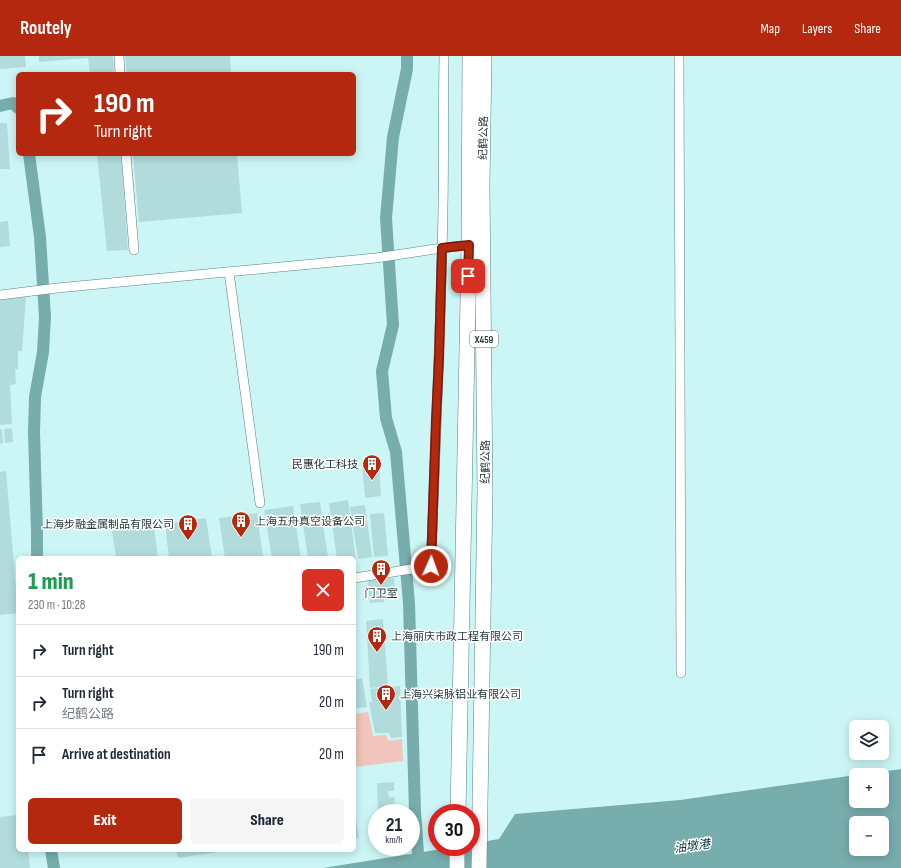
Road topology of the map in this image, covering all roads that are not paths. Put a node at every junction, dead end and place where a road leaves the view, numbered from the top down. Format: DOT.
graph roads {
  1 [pos="119,56"];
  2 [pos="444,56"];
  3 [pos="470,56"];
  4 [pos="484,56"];
  5 [pos="679,56"];
  6 [pos="120,72"];
  7 [pos="126,156"];
  8 [pos="476,188"];
  9 [pos="469,245"];
  10 [pos="442,248"];
  11 [pos="134,250"];
  12 [pos="229,272"];
  13 [pos="0,295"];
  14 [pos="260,503"];
  15 [pos="356,578"];
  16 [pos="681,673"];
  17 [pos="458,804"];
  18 [pos="457,856"];
  19 [pos="457,868"];
  20 [pos="479,868"];
  1 -- 6 [label="street"];
  2 -- 10 [label="street"];
  3 -- 8 [label="main road, 纪鹤公路 / X459"];
  4 -- 8 [label="main road, 纪鹤公路 / X459"];
  5 -- 16 [label="street"];
  7 -- 11 [label="street"];
  8 -- 9 [label="main road, 纪鹤公路 / X459"];
  8 -- 20 [label="main road, 纪鹤公路 / X459"];
  9 -- 10 [label="street"];
  9 -- 17 [label="main road, 纪鹤公路 / X459"];
  10 -- 12 [label="street"];
  10 -- 15 [label="street"];
  12 -- 13 [label="street"];
  12 -- 14 [label="street"];
  18 -- 19 [label="main road"];
}
